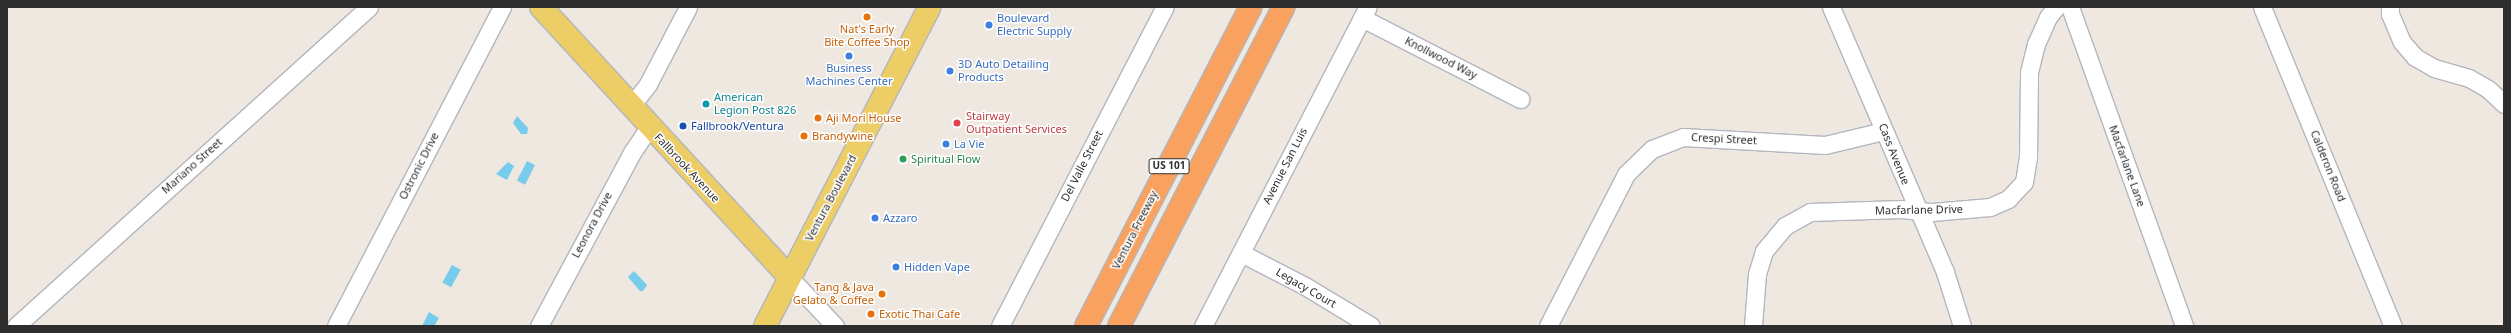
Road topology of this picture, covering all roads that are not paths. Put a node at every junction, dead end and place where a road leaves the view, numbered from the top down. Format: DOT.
graph roads {
  1 [pos="368,7"];
  2 [pos="502,7"];
  3 [pos="541,7"];
  4 [pos="688,7"];
  5 [pos="930,7"];
  6 [pos="1164,7"];
  7 [pos="1251,7"];
  8 [pos="1284,7"];
  9 [pos="1831,7"];
  10 [pos="2056,7"];
  11 [pos="2070,7"];
  12 [pos="2262,7"];
  13 [pos="2390,7"];
  14 [pos="1365,12"];
  15 [pos="1520,99"];
  16 [pos="2504,104"];
  17 [pos="631,106"];
  18 [pos="649,127"];
  19 [pos="1883,131"];
  20 [pos="1917,210"];
  21 [pos="1241,252"];
  22 [pos="789,278"];
  23 [pos="16,326"];
  24 [pos="336,326"];
  25 [pos="539,326"];
  26 [pos="765,326"];
  27 [pos="835,326"];
  28 [pos="1000,326"];
  29 [pos="1086,326"];
  30 [pos="1119,326"];
  31 [pos="1203,326"];
  32 [pos="1371,326"];
  33 [pos="1548,326"];
  34 [pos="1753,326"];
  35 [pos="1962,326"];
  36 [pos="2184,326"];
  37 [pos="2393,326"];
  1 -- 23 [label="street, Mariano Street"];
  2 -- 24 [label="street, Ostronic Drive"];
  3 -- 17 [label="main road, Fallbrook Avenue"];
  4 -- 17 [label="street"];
  5 -- 22 [label="main road, Ventura Boulevard"];
  6 -- 28 [label="street, Del Valle Street"];
  7 -- 29 [label="highway, Ventura Freeway / US 101"];
  8 -- 30 [label="highway, US 101"];
  9 -- 19 [label="street, Cass Avenue"];
  10 -- 20 [label="street, Macfarlane Drive"];
  11 -- 36 [label="street, Macfarlane Lane"];
  12 -- 37 [label="street, Calderon Road"];
  13 -- 16 [label="street"];
  14 -- 15 [label="street, Knollwood Way"];
  14 -- 21 [label="street, Avenue San Luis"];
  17 -- 18 [label="main road, Fallbrook Avenue"];
  18 -- 22 [label="main road, Fallbrook Avenue"];
  18 -- 25 [label="street, Leonora Drive"];
  19 -- 20 [label="street, Cass Avenue"];
  19 -- 33 [label="street, Crespi Street"];
  20 -- 34 [label="street, Macfarlane Drive"];
  20 -- 35 [label="street, Cass Avenue"];
  21 -- 31 [label="street, Avenue San Luis"];
  21 -- 32 [label="street, Legacy Court"];
  22 -- 26 [label="main road, Ventura Boulevard"];
  22 -- 27 [label="street, Fallbrook Avenue"];
}
